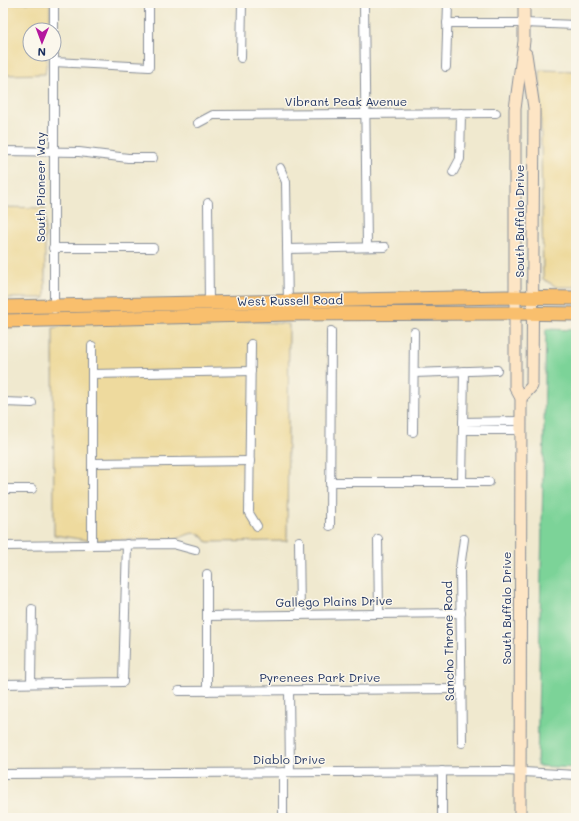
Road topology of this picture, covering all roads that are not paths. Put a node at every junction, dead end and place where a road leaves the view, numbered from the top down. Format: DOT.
graph roads {
  1 [pos="54,3"];
  2 [pos="149,3"];
  3 [pos="242,3"];
  4 [pos="364,3"];
  5 [pos="448,3"];
  6 [pos="524,3"];
  7 [pos="54,22"];
  8 [pos="446,23"];
  9 [pos="524,23"];
  10 [pos="576,25"];
  11 [pos="524,41"];
  12 [pos="242,58"];
  13 [pos="62,59"];
  14 [pos="54,62"];
  15 [pos="446,67"];
  16 [pos="461,113"];
  17 [pos="496,113"];
  18 [pos="364,114"];
  19 [pos="198,123"];
  20 [pos="3,151"];
  21 [pos="53,151"];
  22 [pos="153,158"];
  23 [pos="280,168"];
  24 [pos="453,172"];
  25 [pos="208,202"];
  26 [pos="367,247"];
  27 [pos="385,247"];
  28 [pos="53,248"];
  29 [pos="153,248"];
  30 [pos="287,249"];
  31 [pos="515,297"];
  32 [pos="533,297"];
  33 [pos="576,298"];
  34 [pos="209,303"];
  35 [pos="54,306"];
  36 [pos="3,307"];
  37 [pos="288,308"];
  38 [pos="515,313"];
  39 [pos="533,313"];
  40 [pos="576,314"];
  41 [pos="54,320"];
  42 [pos="3,321"];
  43 [pos="331,331"];
  44 [pos="414,332"];
  45 [pos="251,344"];
  46 [pos="92,346"];
  47 [pos="497,370"];
  48 [pos="251,371"];
  49 [pos="464,371"];
  50 [pos="414,373"];
  51 [pos="92,374"];
  52 [pos="521,398"];
  53 [pos="3,402"];
  54 [pos="32,403"];
  55 [pos="463,422"];
  56 [pos="520,426"];
  57 [pos="463,430"];
  58 [pos="413,432"];
  59 [pos="250,461"];
  60 [pos="92,463"];
  61 [pos="330,482"];
  62 [pos="462,482"];
  63 [pos="489,482"];
  64 [pos="3,489"];
  65 [pos="32,489"];
  66 [pos="257,526"];
  67 [pos="330,526"];
  68 [pos="464,538"];
  69 [pos="378,539"];
  70 [pos="299,542"];
  71 [pos="92,544"];
  72 [pos="127,544"];
  73 [pos="3,546"];
  74 [pos="195,550"];
  75 [pos="207,574"];
  76 [pos="32,609"];
  77 [pos="461,613"];
  78 [pos="379,614"];
  79 [pos="300,615"];
  80 [pos="207,616"];
  81 [pos="32,683"];
  82 [pos="3,684"];
  83 [pos="462,689"];
  84 [pos="289,690"];
  85 [pos="179,691"];
  86 [pos="207,691"];
  87 [pos="462,744"];
  88 [pos="442,771"];
  89 [pos="286,772"];
  90 [pos="520,773"];
  91 [pos="3,774"];
  92 [pos="576,775"];
  93 [pos="283,818"];
  94 [pos="442,818"];
  95 [pos="520,818"];
  1 -- 7 [label="street"];
  2 -- 13 [label="street"];
  3 -- 12 [label="street"];
  4 -- 18 [label="street"];
  5 -- 8 [label="street"];
  6 -- 9 [label="street, South Buffalo Drive"];
  8 -- 9 [label="street"];
  8 -- 15 [label="street"];
  9 -- 10 [label="street"];
  9 -- 11 [label="street, South Buffalo Drive"];
  11 -- 31 [label="street, South Buffalo Drive"];
  11 -- 32 [label="street, South Buffalo Drive"];
  14 -- 21 [label="street, South Pioneer Way"];
  16 -- 17 [label="street, Vibrant Peak Avenue"];
  16 -- 18 [label="street, Vibrant Peak Avenue"];
  16 -- 24 [label="street"];
  18 -- 19 [label="street, Vibrant Peak Avenue"];
  18 -- 26 [label="street"];
  20 -- 21 [label="street"];
  21 -- 22 [label="street"];
  21 -- 28 [label="street, South Pioneer Way"];
  23 -- 30 [label="street"];
  25 -- 34 [label="street"];
  26 -- 27 [label="street"];
  26 -- 30 [label="street"];
  28 -- 29 [label="street"];
  28 -- 35 [label="street, South Pioneer Way"];
  30 -- 37 [label="street"];
  31 -- 32 [label="main road, West Russell Road"];
  31 -- 37 [label="main road, West Russell Road"];
  31 -- 38 [label="street, South Buffalo Drive"];
  32 -- 33 [label="main road, West Russell Road"];
  32 -- 39 [label="street, South Buffalo Drive"];
  34 -- 35 [label="main road, West Russell Road"];
  34 -- 37 [label="main road, West Russell Road"];
  35 -- 36 [label="main road, West Russell Road"];
  35 -- 41 [label="street, South Pioneer Way"];
  37 -- 38 [label="main road, West Russell Road"];
  37 -- 41 [label="main road, West Russell Road"];
  38 -- 39 [label="main road, West Russell Road"];
  38 -- 52 [label="street, South Buffalo Drive"];
  39 -- 40 [label="main road, West Russell Road"];
  39 -- 52 [label="street, South Buffalo Drive"];
  41 -- 42 [label="main road, West Russell Road"];
  43 -- 61 [label="street"];
  44 -- 50 [label="street"];
  45 -- 48 [label="street"];
  46 -- 51 [label="street"];
  47 -- 49 [label="street"];
  48 -- 51 [label="street"];
  48 -- 59 [label="street"];
  49 -- 50 [label="street"];
  49 -- 55 [label="street"];
  50 -- 58 [label="street"];
  51 -- 60 [label="street"];
  52 -- 56 [label="street, South Buffalo Drive"];
  53 -- 54 [label="street"];
  55 -- 56 [label="street"];
  55 -- 57 [label="street"];
  56 -- 57 [label="street"];
  56 -- 90 [label="street, South Buffalo Drive"];
  57 -- 62 [label="street"];
  59 -- 60 [label="street"];
  59 -- 66 [label="street"];
  60 -- 71 [label="street"];
  61 -- 62 [label="street"];
  61 -- 67 [label="street"];
  62 -- 63 [label="street"];
  64 -- 65 [label="street"];
  68 -- 77 [label="street, Sancho Throne Road"];
  69 -- 78 [label="street"];
  70 -- 79 [label="street"];
  71 -- 72 [label="street"];
  71 -- 73 [label="street"];
  72 -- 74 [label="street"];
  72 -- 81 [label="street"];
  75 -- 80 [label="street"];
  76 -- 81 [label="street"];
  77 -- 78 [label="street, Gallego Plains Drive"];
  77 -- 83 [label="street, Sancho Throne Road"];
  78 -- 79 [label="street, Gallego Plains Drive"];
  79 -- 80 [label="street, Gallego Plains Drive"];
  80 -- 86 [label="street"];
  81 -- 82 [label="street"];
  83 -- 84 [label="street, Pyrenees Park Drive"];
  83 -- 87 [label="street, Sancho Throne Road"];
  84 -- 86 [label="street, Pyrenees Park Drive"];
  84 -- 89 [label="street"];
  85 -- 86 [label="street, Pyrenees Park Drive"];
  88 -- 89 [label="street, Diablo Drive"];
  88 -- 90 [label="street, Diablo Drive"];
  88 -- 94 [label="street"];
  89 -- 91 [label="street, Diablo Drive"];
  89 -- 93 [label="street"];
  90 -- 92 [label="street, Diablo Drive"];
  90 -- 95 [label="street, South Buffalo Drive"];
}
